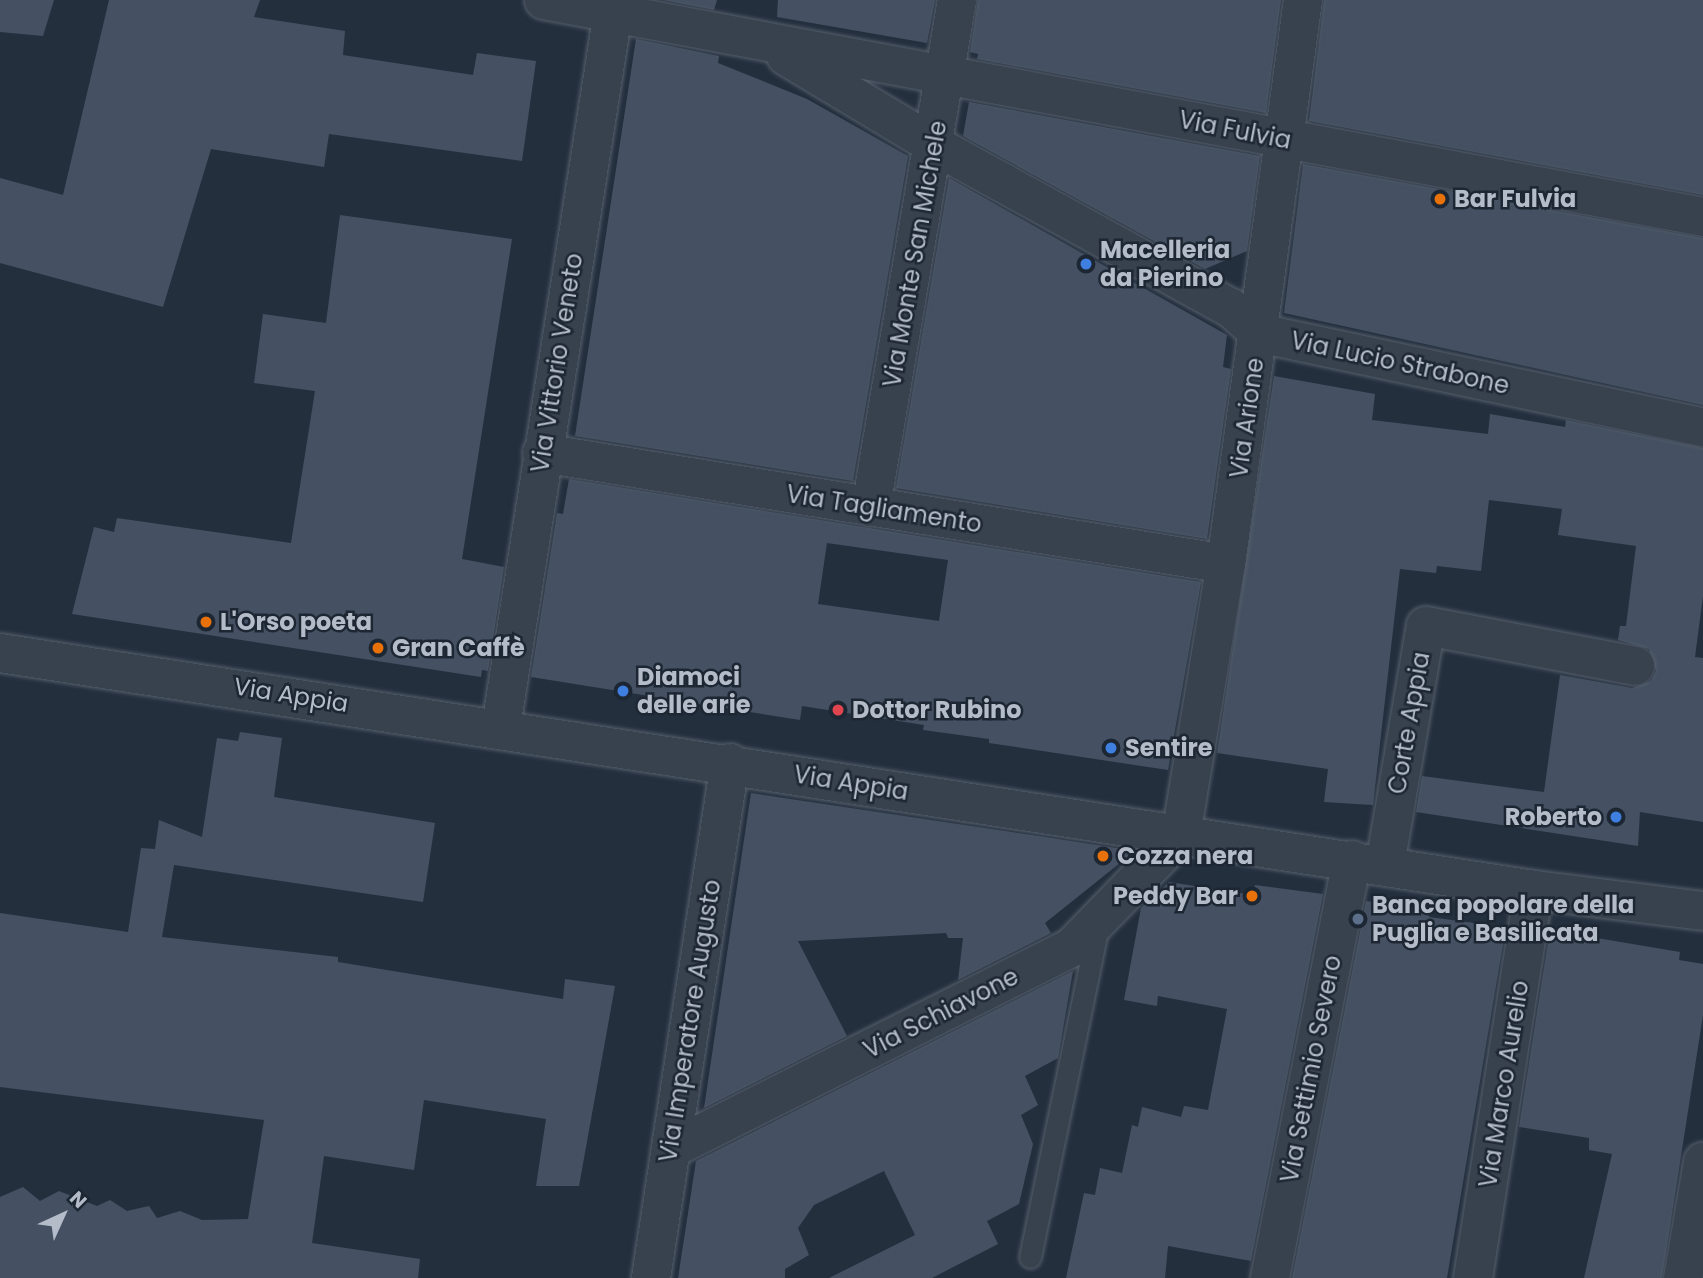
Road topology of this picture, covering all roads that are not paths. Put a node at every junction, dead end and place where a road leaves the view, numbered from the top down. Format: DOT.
graph roads {
  1 [pos="544,0"];
  2 [pos="957,0"];
  3 [pos="1303,0"];
  4 [pos="614,6"];
  5 [pos="767,44"];
  6 [pos="947,76"];
  7 [pos="1284,140"];
  8 [pos="933,145"];
  9 [pos="1703,216"];
  10 [pos="1259,333"];
  11 [pos="1703,427"];
  12 [pos="542,453"];
  13 [pos="872,507"];
  14 [pos="1226,564"];
  15 [pos="0,653"];
  16 [pos="1635,666"];
  17 [pos="501,727"];
  18 [pos="730,763"];
  19 [pos="1181,835"];
  20 [pos="1368,862"];
  21 [pos="1534,890"];
  22 [pos="1703,911"];
  23 [pos="1100,918"];
  24 [pos="671,1149"];
  25 [pos="1703,1162"];
  26 [pos="1030,1257"];
  27 [pos="651,1278"];
  28 [pos="1270,1278"];
  29 [pos="1473,1278"];
  30 [pos="1683,1278"];
  1 -- 4 [label="street, Via Fulvia"];
  2 -- 6 [label="street, Via Monte San Michele"];
  3 -- 7 [label="street, Via Arione"];
  4 -- 5 [label="street, Via Fulvia"];
  4 -- 12 [label="street, Via Vittorio Veneto"];
  5 -- 6 [label="street, Via Fulvia"];
  5 -- 8 [label="street, Via Fulvia"];
  6 -- 7 [label="street, Via Fulvia"];
  6 -- 8 [label="street, Via Monte San Michele"];
  7 -- 9 [label="street, Via Fulvia"];
  7 -- 10 [label="street, Via Arione"];
  8 -- 10 [label="street, Via Lucio Strabone"];
  8 -- 13 [label="street, Via Monte San Michele"];
  10 -- 11 [label="street, Via Lucio Strabone"];
  10 -- 14 [label="street, Via Arione"];
  12 -- 13 [label="street, Via Tagliamento"];
  12 -- 17 [label="street, Via Vittorio Veneto"];
  13 -- 14 [label="street, Via Tagliamento"];
  14 -- 19 [label="street, Via Arione"];
  15 -- 17 [label="street, Via Appia"];
  16 -- 20 [label="street, Corte Appia"];
  17 -- 18 [label="street, Via Appia"];
  18 -- 19 [label="street, Via Appia"];
  18 -- 24 [label="street, Via Imperatore Augusto"];
  19 -- 20 [label="street, Via Appia"];
  19 -- 23 [label="street, Via Schiavone"];
  20 -- 21 [label="street, Via Appia"];
  20 -- 28 [label="street, Via Settimio Severo"];
  21 -- 22 [label="street, Via Appia"];
  21 -- 29 [label="street, Via Marco Aurelio"];
  23 -- 24 [label="street, Via Schiavone"];
  23 -- 26 [label="lane"];
  24 -- 27 [label="street, Via Imperatore Augusto"];
  25 -- 30 [label="street"];
}
